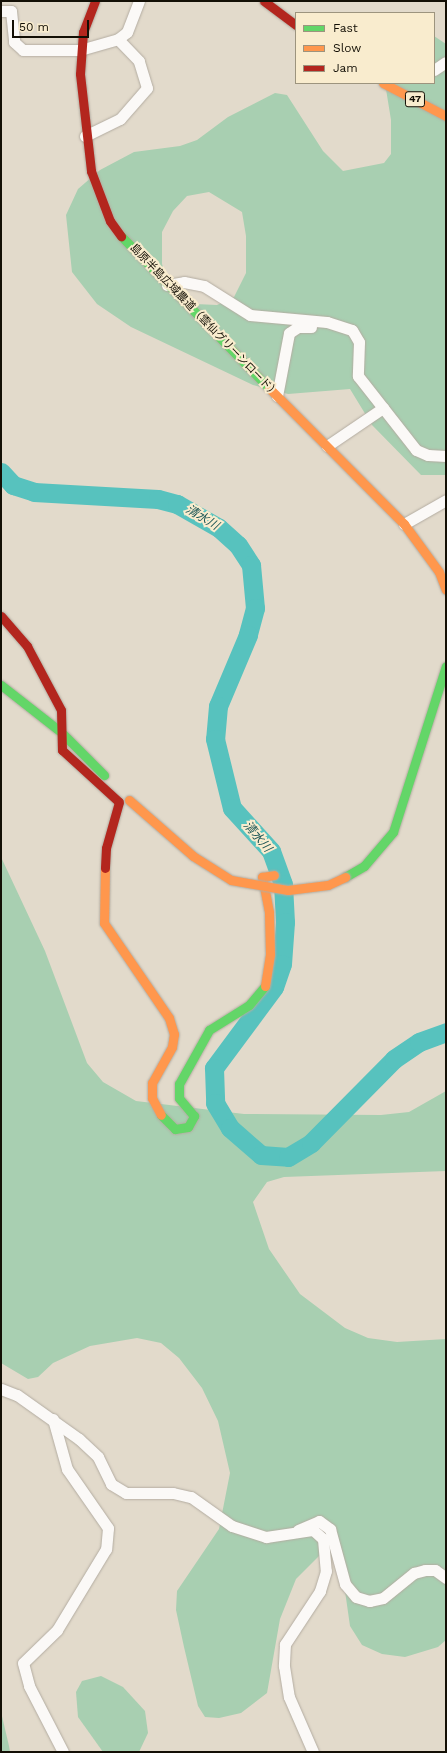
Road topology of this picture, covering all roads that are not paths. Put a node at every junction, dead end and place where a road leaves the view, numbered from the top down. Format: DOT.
graph roads {
  1 [pos="95,1"];
  2 [pos="139,1"];
  3 [pos="264,1"];
  4 [pos="1,11"];
  5 [pos="295,24"];
  6 [pos="118,39"];
  7 [pos="80,50"];
  8 [pos="446,62"];
  9 [pos="435,69"];
  10 [pos="384,84"];
  11 [pos="446,116"];
  12 [pos="86,136"];
  13 [pos="167,285"];
  14 [pos="337,328"];
  15 [pos="277,396"];
  16 [pos="383,408"];
  17 [pos="327,446"];
  18 [pos="446,456"];
  19 [pos="446,500"];
  20 [pos="404,524"];
  21 [pos="442,572"];
  22 [pos="446,590"];
  23 [pos="1,616"];
  24 [pos="446,666"];
  25 [pos="1,685"];
  26 [pos="61,732"];
  27 [pos="274,875"];
  28 [pos="1,1389"];
  29 [pos="53,1419"];
  30 [pos="295,1533"];
  31 [pos="446,1578"];
  32 [pos="63,1752"];
  33 [pos="313,1752"];
  1 -- 7 [label="street, 島原半島広域農道（雲仙グリーンロード）"];
  2 -- 6 [label="street"];
  3 -- 5 [label="street"];
  4 -- 7 [label="street"];
  6 -- 7 [label="street"];
  6 -- 12 [label="street"];
  7 -- 12 [label="street, 島原半島広域農道（雲仙グリーンロード）"];
  8 -- 9 [label="street"];
  10 -- 11 [label="street, 47"];
  12 -- 13 [label="street, 島原半島広域農道（雲仙グリーンロード）"];
  13 -- 14 [label="street"];
  13 -- 15 [label="street, 島原半島広域農道（雲仙グリーンロード）"];
  14 -- 15 [label="street"];
  14 -- 16 [label="street"];
  15 -- 17 [label="street, 島原半島広域農道（雲仙グリーンロード）"];
  16 -- 17 [label="street"];
  16 -- 18 [label="street"];
  17 -- 20 [label="street, 島原半島広域農道（雲仙グリーンロード）"];
  19 -- 20 [label="street"];
  20 -- 21 [label="street, 島原半島広域農道（雲仙グリーンロード）"];
  21 -- 22 [label="street, 島原半島広域農道（雲仙グリーンロード）"];
  23 -- 26 [label="street"];
  24 -- 26 [label="street, bridge"];
  25 -- 26 [label="street"];
  26 -- 27 [label="street"];
  28 -- 29 [label="street"];
  29 -- 30 [label="street"];
  29 -- 32 [label="street"];
  30 -- 31 [label="street"];
  30 -- 33 [label="street"];
}
